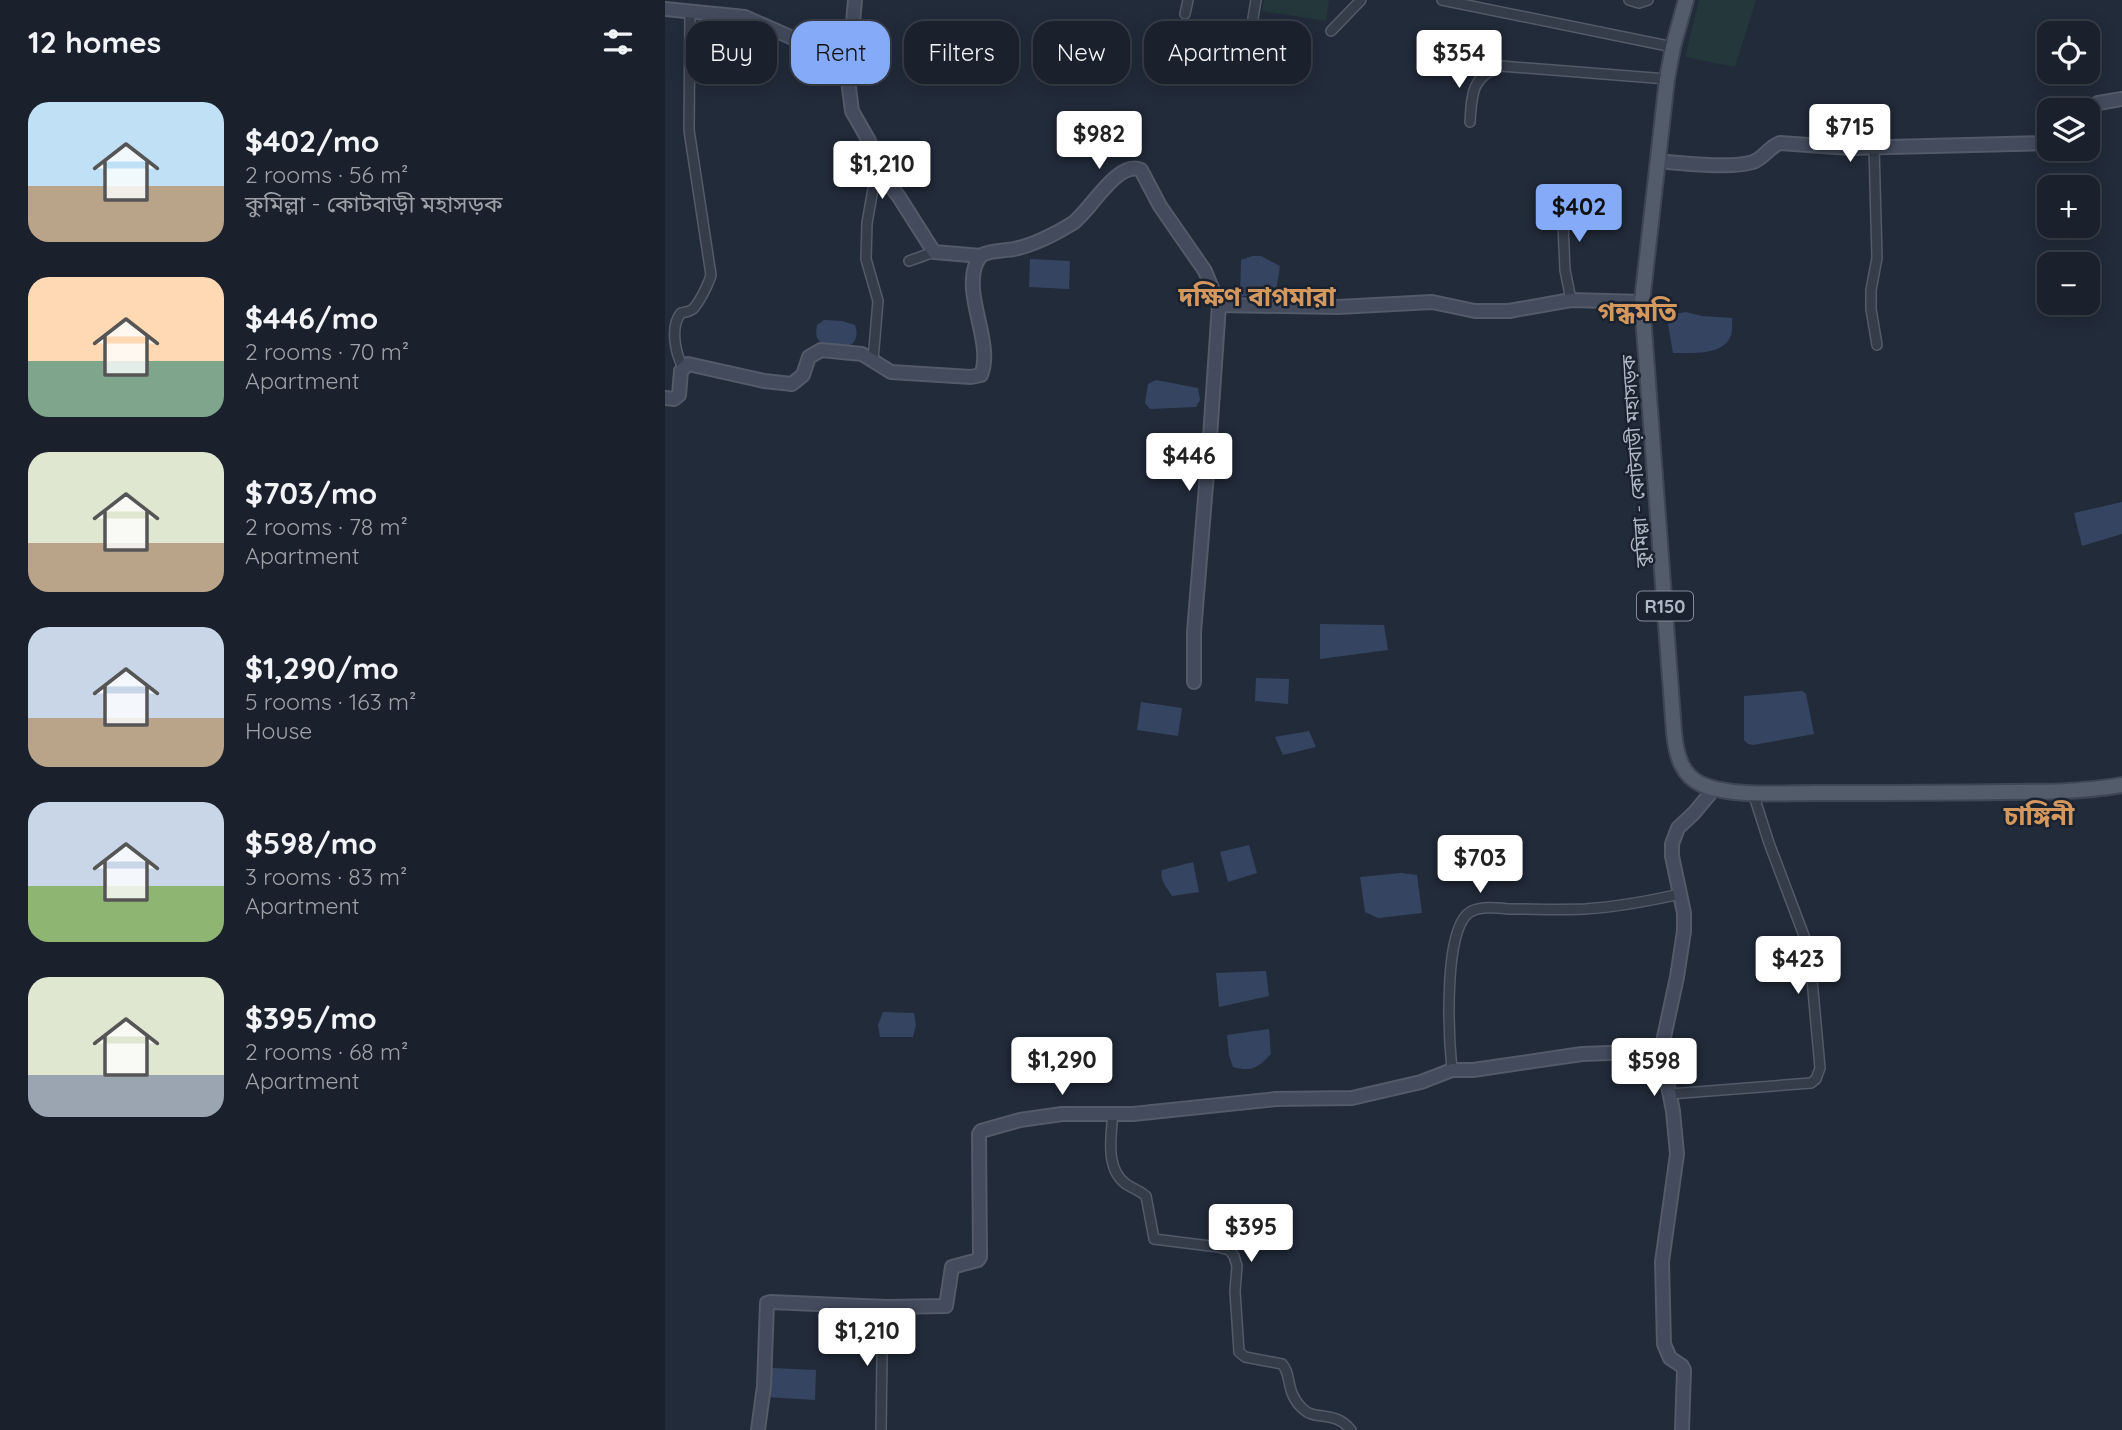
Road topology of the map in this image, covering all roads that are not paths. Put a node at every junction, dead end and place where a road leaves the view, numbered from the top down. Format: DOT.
graph roads {
  1 [pos="855,0"];
  2 [pos="1188,0"];
  3 [pos="1256,0"];
  4 [pos="1361,0"];
  5 [pos="1442,0"];
  6 [pos="1629,0"];
  7 [pos="1648,0"];
  8 [pos="1686,0"];
  9 [pos="665,9"];
  10 [pos="691,12"];
  11 [pos="1185,14"];
  12 [pos="1253,18"];
  13 [pos="853,21"];
  14 [pos="1331,32"];
  15 [pos="791,36"];
  16 [pos="1673,47"];
  17 [pos="1667,79"];
  18 [pos="849,84"];
  19 [pos="2122,99"];
  20 [pos="2100,103"];
  21 [pos="1470,122"];
  22 [pos="2037,143"];
  23 [pos="1874,147"];
  24 [pos="1657,161"];
  25 [pos="879,170"];
  26 [pos="1575,191"];
  27 [pos="934,252"];
  28 [pos="981,256"];
  29 [pos="909,261"];
  30 [pos="1571,300"];
  31 [pos="1642,302"];
  32 [pos="1219,305"];
  33 [pos="1877,345"];
  34 [pos="873,360"];
  35 [pos="683,367"];
  36 [pos="665,398"];
  37 [pos="1194,682"];
  38 [pos="2122,785"];
  39 [pos="1714,789"];
  40 [pos="1752,793"];
  41 [pos="1680,894"];
  42 [pos="1661,1051"];
  43 [pos="1452,1070"];
  44 [pos="1670,1094"];
  45 [pos="1113,1114"];
  46 [pos="886,1307"];
  47 [pos="758,1430"];
  48 [pos="881,1430"];
  49 [pos="1351,1430"];
  50 [pos="1682,1430"];
  1 -- 13 [label="street"];
  2 -- 11 [label="street"];
  3 -- 12 [label="street"];
  4 -- 14 [label="street"];
  5 -- 16 [label="street"];
  6 -- 7 [label="street"];
  8 -- 16 [label="main road, কুমিল্লা - কোটবাড়ী মহাসড়ক / R150"];
  9 -- 10 [label="street"];
  10 -- 15 [label="street"];
  10 -- 35 [label="street"];
  16 -- 17 [label="main road, কুমিল্লা - কোটবাড়ী মহাসড়ক / R150"];
  17 -- 21 [label="street"];
  17 -- 24 [label="main road, কুমিল্লা - কোটবাড়ী মহাসড়ক / R150"];
  18 -- 25 [label="street"];
  19 -- 20 [label="street"];
  22 -- 23 [label="street"];
  23 -- 24 [label="street"];
  23 -- 33 [label="street"];
  24 -- 31 [label="main road, কুমিল্লা - কোটবাড়ী মহাসড়ক / R150"];
  25 -- 27 [label="street"];
  25 -- 34 [label="street"];
  26 -- 30 [label="street"];
  27 -- 28 [label="street"];
  27 -- 29 [label="street"];
  28 -- 32 [label="street"];
  28 -- 34 [label="street"];
  30 -- 31 [label="street"];
  30 -- 32 [label="street"];
  31 -- 39 [label="main road, কুমিল্লা - কোটবাড়ী মহাসড়ক / R150"];
  32 -- 37 [label="street"];
  34 -- 35 [label="street"];
  35 -- 36 [label="street"];
  38 -- 40 [label="main road, কুমিল্লা - কোটবাড়ী মহাসড়ক / R150"];
  39 -- 40 [label="main road, কুমিল্লা - কোটবাড়ী মহাসড়ক / R150"];
  39 -- 41 [label="street"];
  40 -- 44 [label="street"];
  41 -- 42 [label="street"];
  41 -- 43 [label="street"];
  42 -- 43 [label="street"];
  42 -- 44 [label="street"];
  43 -- 45 [label="street"];
  44 -- 50 [label="street"];
  45 -- 46 [label="street"];
  45 -- 49 [label="street"];
  46 -- 47 [label="street"];
  46 -- 48 [label="street"];
}
